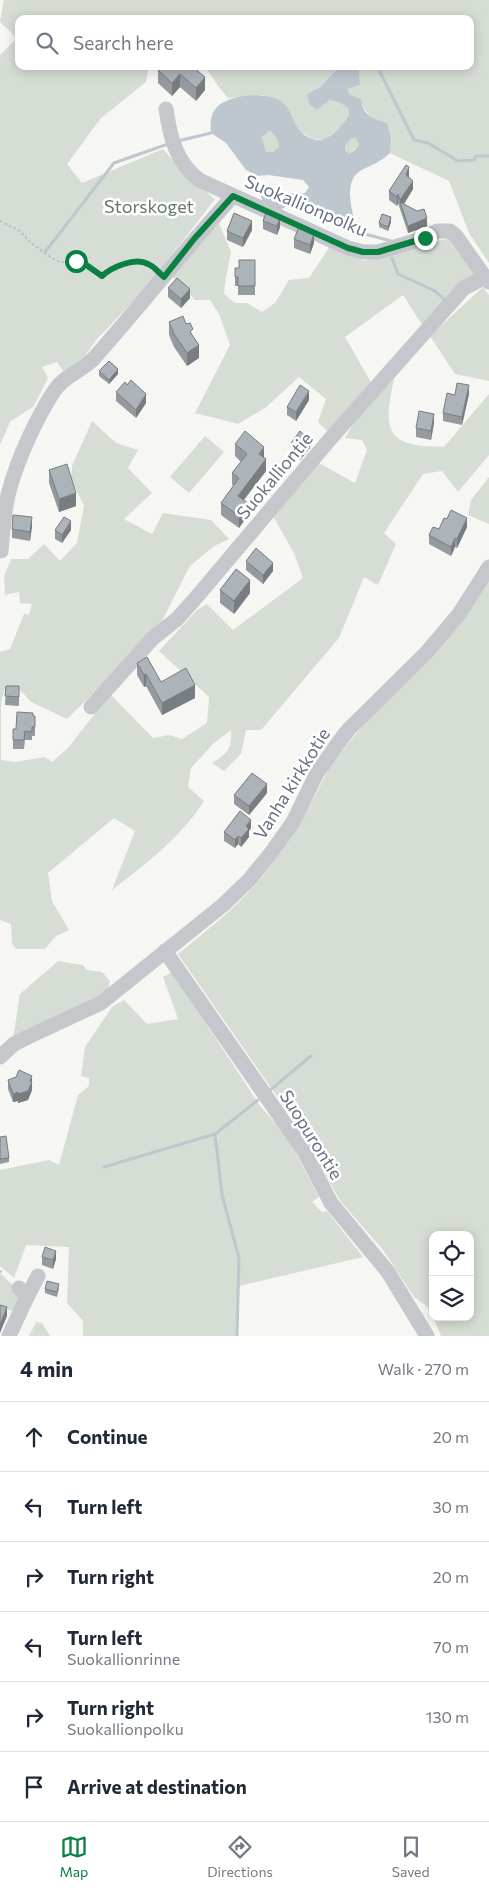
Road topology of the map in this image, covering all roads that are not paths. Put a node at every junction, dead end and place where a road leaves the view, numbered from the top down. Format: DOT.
graph roads {
  1 [pos="166,109"];
  2 [pos="233,196"];
  3 [pos="487,279"];
  4 [pos="1,551"];
  5 [pos="489,567"];
  6 [pos="91,707"];
  7 [pos="165,951"];
  8 [pos="0,1056"];
  9 [pos="38,1276"];
  10 [pos="9,1336"];
  11 [pos="426,1336"];
  1 -- 2 [label="street, Suokallionpolku"];
  2 -- 3 [label="street, Suokallionpolku"];
  2 -- 4 [label="street"];
  3 -- 6 [label="street, Suokalliontie"];
  5 -- 7 [label="street, Vanha kirkkotie"];
  7 -- 8 [label="street, Vanha kirkkotie"];
  7 -- 11 [label="street, Suopurontie"];
  9 -- 10 [label="street"];
}
